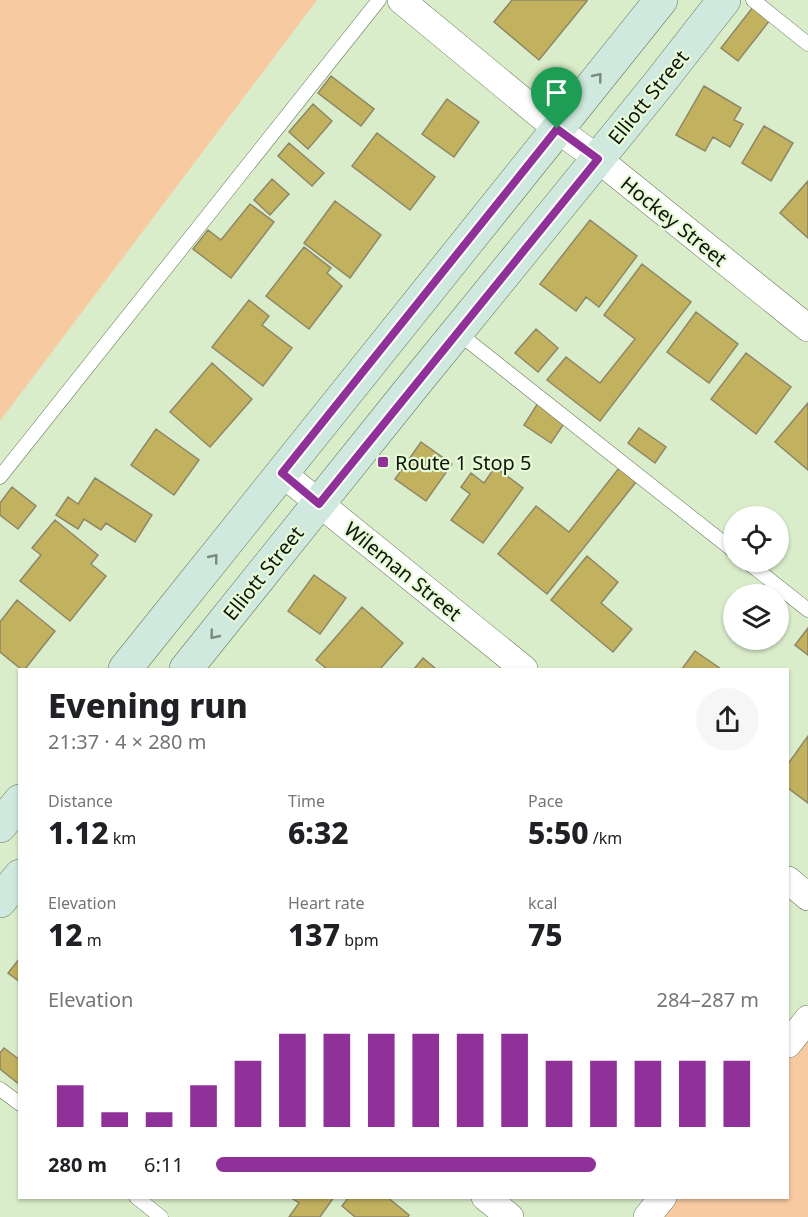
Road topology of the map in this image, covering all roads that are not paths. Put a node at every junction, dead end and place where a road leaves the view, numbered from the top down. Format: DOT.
graph roads {
  1 [pos="379,0"];
  2 [pos="401,0"];
  3 [pos="661,0"];
  4 [pos="724,0"];
  5 [pos="753,0"];
  6 [pos="808,44"];
  7 [pos="557,129"];
  8 [pos="598,159"];
  9 [pos="808,328"];
  10 [pos="457,332"];
  11 [pos="282,473"];
  12 [pos="0,477"];
  13 [pos="319,504"];
  14 [pos="723,542"];
  15 [pos="760,572"];
  16 [pos="808,610"];
  17 [pos="126,668"];
  18 [pos="187,668"];
  19 [pos="523,668"];
  20 [pos="18,878"];
  21 [pos="789,881"];
  22 [pos="808,897"];
  23 [pos="0,901"];
  24 [pos="808,1019"];
  25 [pos="789,1043"];
  26 [pos="0,1089"];
  27 [pos="18,1102"];
  28 [pos="138,1199"];
  29 [pos="488,1199"];
  30 [pos="661,1199"];
  31 [pos="161,1217"];
  32 [pos="510,1217"];
  33 [pos="647,1217"];
  1 -- 12 [label="lane"];
  2 -- 7 [label="street, Hockey Street"];
  7 -- 3 [label="main road, one-way"];
  4 -- 8 [label="main road, Elliott Street"];
  5 -- 6 [label="lane"];
  7 -- 8 [label="street, Hockey Street"];
  7 -- 11 [label="main road"];
  8 -- 9 [label="street, Hockey Street"];
  8 -- 10 [label="main road, Elliott Street"];
  10 -- 13 [label="main road, Elliott Street"];
  10 -- 14 [label="lane"];
  11 -- 13 [label="street, Wileman Street"];
  17 -- 11 [label="main road, one-way"];
  13 -- 18 [label="main road, Elliott Street, one-way"];
  13 -- 19 [label="street, Wileman Street"];
  15 -- 16 [label="lane"];
  20 -- 23 [label="main road"];
  21 -- 22 [label="street"];
  24 -- 25 [label="street"];
  26 -- 27 [label="lane"];
  28 -- 31 [label="lane"];
  29 -- 32 [label="street"];
  30 -- 33 [label="street"];
}
